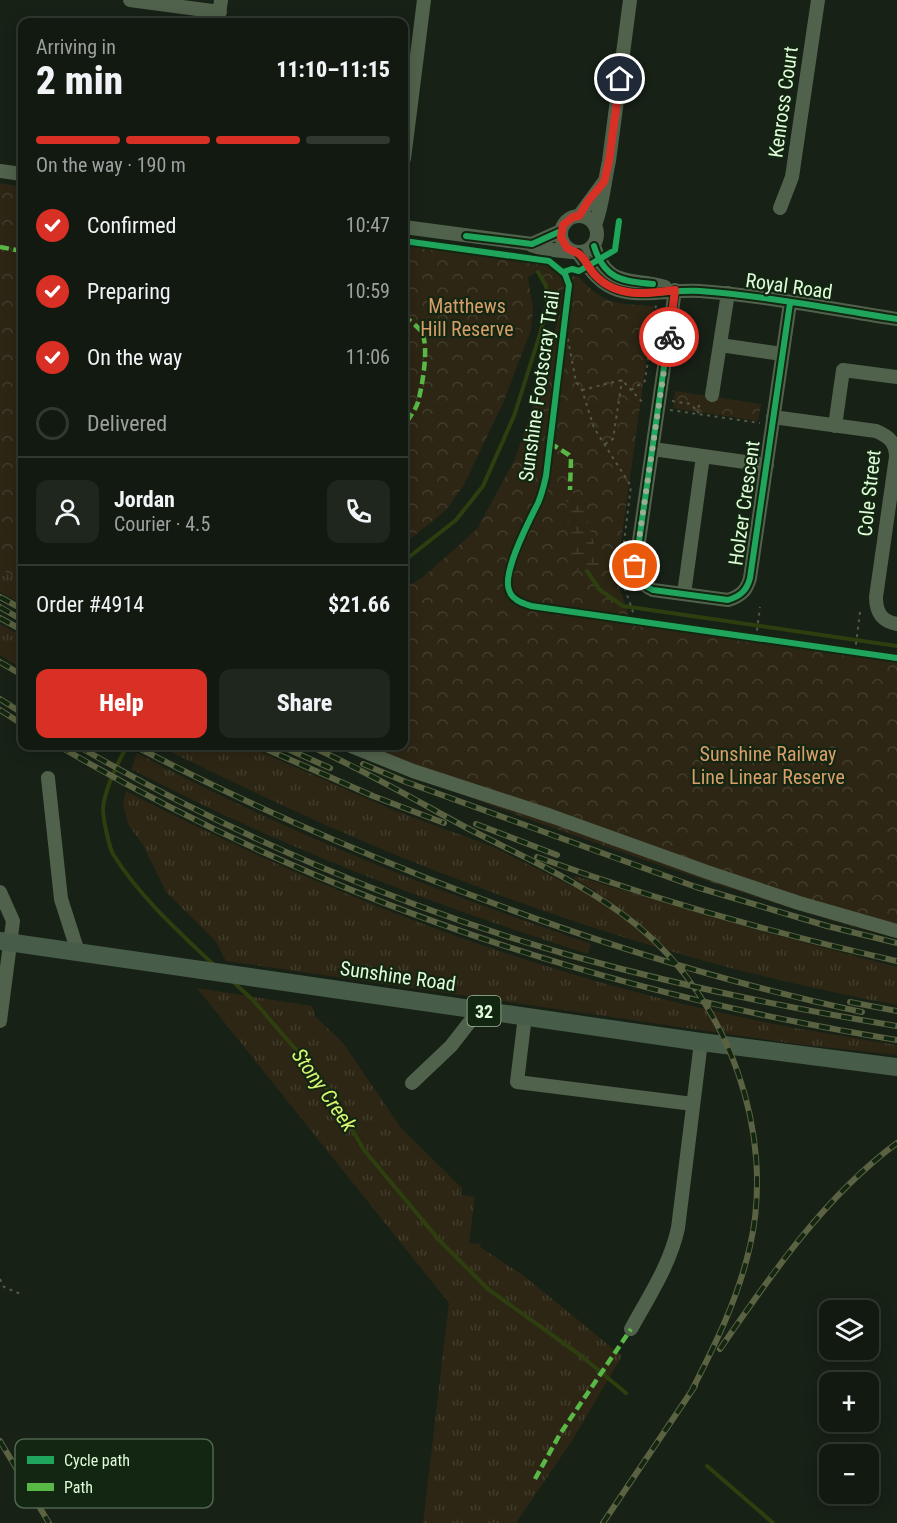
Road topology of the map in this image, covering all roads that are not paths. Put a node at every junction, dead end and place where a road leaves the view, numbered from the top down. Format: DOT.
graph roads {
  1 [pos="130,0"];
  2 [pos="424,0"];
  3 [pos="630,0"];
  4 [pos="818,0"];
  5 [pos="220,12"];
  6 [pos="408,127"];
  7 [pos="0,171"];
  8 [pos="18,173"];
  9 [pos="604,182"];
  10 [pos="780,208"];
  11 [pos="579,216"];
  12 [pos="595,225"];
  13 [pos="408,228"];
  14 [pos="561,231"];
  15 [pos="526,244"];
  16 [pos="594,246"];
  17 [pos="575,252"];
  18 [pos="728,293"];
  19 [pos="674,297"];
  20 [pos="790,303"];
  21 [pos="897,319"];
  22 [pos="720,345"];
  23 [pos="782,354"];
  24 [pos="897,377"];
  25 [pos="710,395"];
  26 [pos="773,417"];
  27 [pos="835,426"];
  28 [pos="653,449"];
  29 [pos="703,456"];
  30 [pos="767,465"];
  31 [pos="895,485"];
  32 [pos="684,594"];
  33 [pos="897,624"];
  34 [pos="361,750"];
  35 [pos="48,778"];
  36 [pos="0,892"];
  37 [pos="897,931"];
  38 [pos="6,941"];
  39 [pos="78,952"];
  40 [pos="479,1010"];
  41 [pos="525,1016"];
  42 [pos="0,1021"];
  43 [pos="701,1042"];
  44 [pos="897,1067"];
  45 [pos="412,1083"];
  46 [pos="693,1104"];
  47 [pos="631,1329"];
  1 -- 5 [label="street"];
  2 -- 6 [label="street"];
  3 -- 9 [label="street"];
  4 -- 10 [label="street, Kenross Court"];
  7 -- 8 [label="street"];
  9 -- 11 [label="street"];
  9 -- 12 [label="street"];
  11 -- 12 [label="street"];
  11 -- 14 [label="street"];
  12 -- 16 [label="street"];
  13 -- 15 [label="street"];
  14 -- 15 [label="street"];
  14 -- 17 [label="street"];
  15 -- 17 [label="street"];
  16 -- 17 [label="street"];
  16 -- 19 [label="street, Royal Road"];
  17 -- 19 [label="street, Royal Road"];
  18 -- 19 [label="street, Royal Road"];
  18 -- 20 [label="street, Royal Road"];
  18 -- 22 [label="street"];
  19 -- 28 [label="street, Holzer Crescent"];
  20 -- 21 [label="street, Royal Road"];
  20 -- 23 [label="street, Holzer Crescent"];
  22 -- 23 [label="street"];
  22 -- 25 [label="street"];
  23 -- 26 [label="street, Holzer Crescent"];
  24 -- 27 [label="street"];
  26 -- 27 [label="street, Cole Street"];
  26 -- 30 [label="street, Holzer Crescent"];
  27 -- 31 [label="street, Cole Street"];
  28 -- 29 [label="street"];
  28 -- 32 [label="street, Holzer Crescent"];
  29 -- 30 [label="street"];
  29 -- 32 [label="street"];
  30 -- 32 [label="street, Holzer Crescent"];
  31 -- 33 [label="street, Cole Street"];
  34 -- 37 [label="street"];
  35 -- 39 [label="street"];
  36 -- 38 [label="street"];
  38 -- 39 [label="main road, Sunshine Road / 32"];
  38 -- 42 [label="street"];
  39 -- 40 [label="main road, Sunshine Road / 32"];
  40 -- 41 [label="main road, Sunshine Road / 32"];
  40 -- 45 [label="street"];
  41 -- 43 [label="main road, Sunshine Road / 32"];
  41 -- 46 [label="street"];
  43 -- 44 [label="main road, Sunshine Road / 32"];
  43 -- 46 [label="street"];
  46 -- 47 [label="street"];
}
